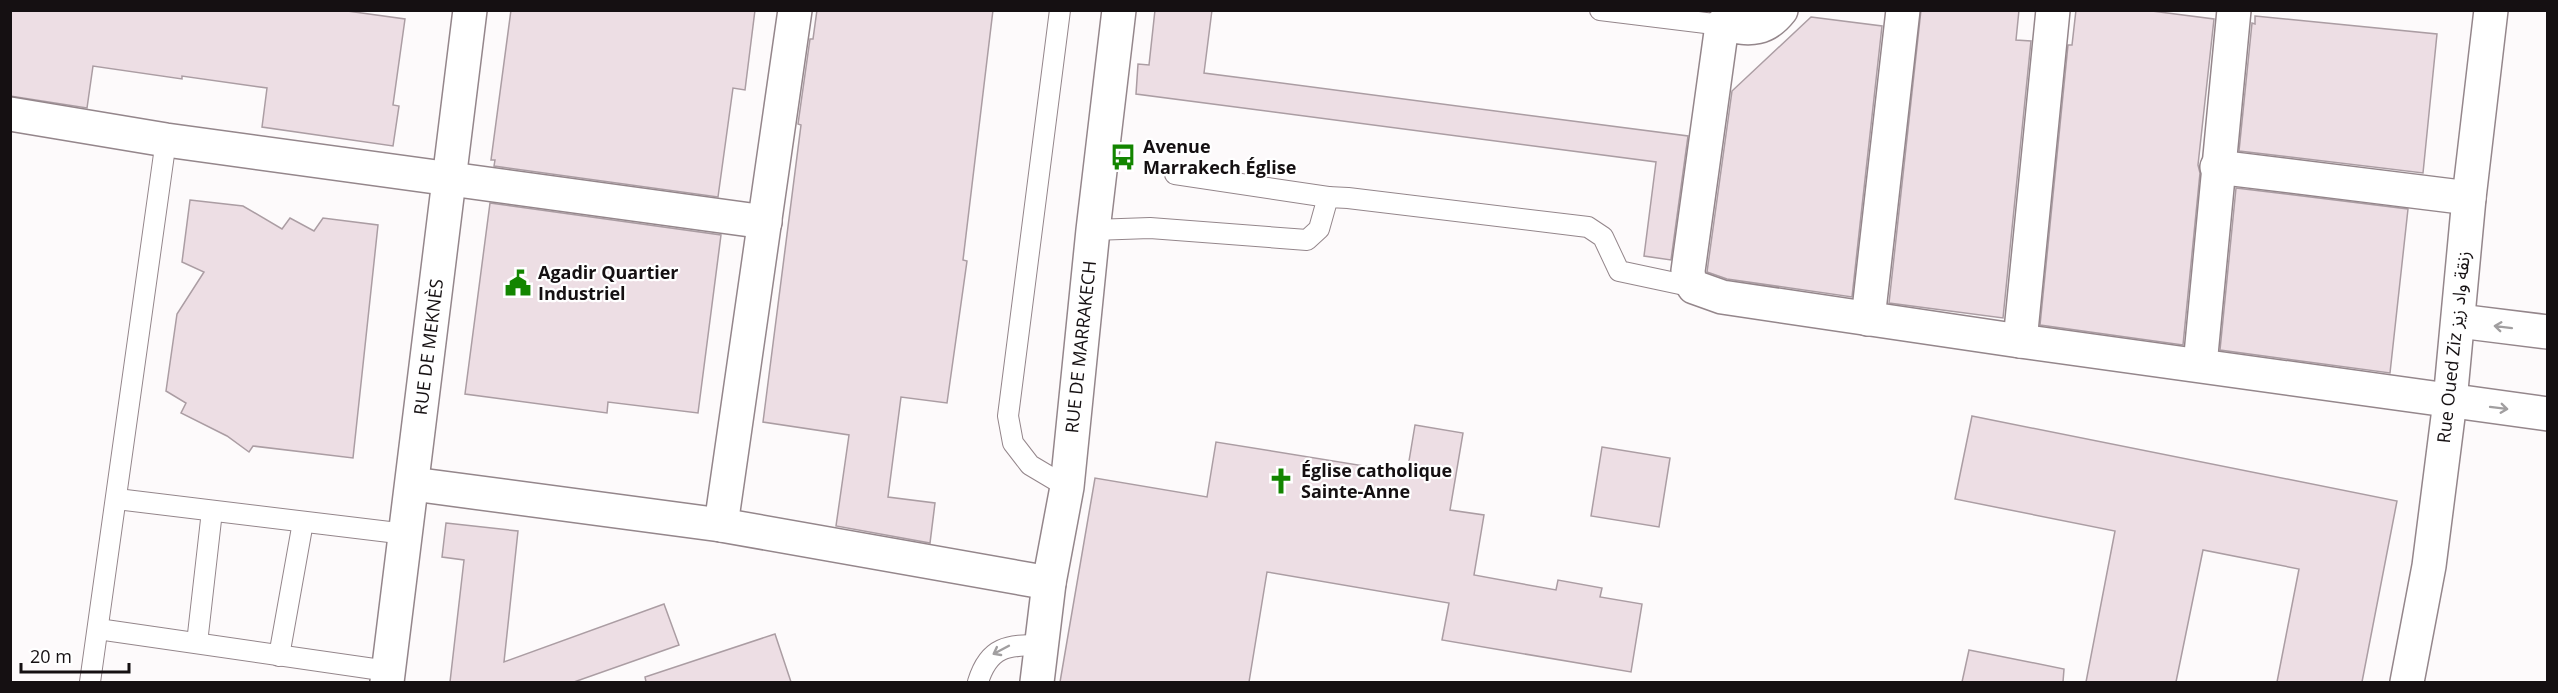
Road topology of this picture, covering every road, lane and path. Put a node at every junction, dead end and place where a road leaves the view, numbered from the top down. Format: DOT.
graph roads {
  1 [pos="470,10"];
  2 [pos="795,10"];
  3 [pos="1060,10"];
  4 [pos="1119,10"];
  5 [pos="1600,10"];
  6 [pos="1782,10"];
  7 [pos="1903,10"];
  8 [pos="2053,10"];
  9 [pos="2234,10"];
  10 [pos="2491,10"];
  11 [pos="1722,25"];
  12 [pos="10,114"];
  13 [pos="166,140"];
  14 [pos="2217,167"];
  15 [pos="1175,174"];
  16 [pos="448,180"];
  17 [pos="1328,197"];
  18 [pos="2469,198"];
  19 [pos="765,222"];
  20 [pos="1093,230"];
  21 [pos="1694,287"];
  22 [pos="1868,319"];
  23 [pos="2458,321"];
  24 [pos="2547,332"];
  25 [pos="2020,341"];
  26 [pos="2200,365"];
  27 [pos="2450,401"];
  28 [pos="2547,414"];
  29 [pos="412,484"];
  30 [pos="1067,487"];
  31 [pos="117,499"];
  32 [pos="212,511"];
  33 [pos="303,522"];
  34 [pos="721,525"];
  35 [pos="406,534"];
  36 [pos="1049,583"];
  37 [pos="98,629"];
  38 [pos="196,643"];
  39 [pos="1041,645"];
  40 [pos="279,656"];
  41 [pos="388,677"];
  42 [pos="90,682"];
  43 [pos="978,682"];
  44 [pos="1037,682"];
  45 [pos="2407,682"];
  1 -- 16 [label="street, RUE DE MEKNÈS"];
  2 -- 19 [label="street"];
  3 -- 30 [label="lane"];
  4 -- 20 [label="street, RUE DE MARRAKECH"];
  5 -- 11 [label="lane"];
  6 -- 11 [label="street"];
  7 -- 22 [label="street"];
  8 -- 25 [label="street"];
  9 -- 14 [label="street"];
  10 -- 18 [label="street, Rue Oued Ziz زنقة واد زيز"];
  11 -- 21 [label="street"];
  12 -- 13 [label="street"];
  13 -- 16 [label="street"];
  13 -- 31 [label="lane"];
  14 -- 18 [label="street"];
  14 -- 26 [label="street"];
  15 -- 17 [label="lane"];
  16 -- 19 [label="street"];
  16 -- 29 [label="street, RUE DE MEKNÈS"];
  17 -- 20 [label="lane"];
  17 -- 21 [label="lane"];
  18 -- 23 [label="street, Rue Oued Ziz زنقة واد زيز"];
  19 -- 34 [label="street"];
  20 -- 30 [label="street, RUE DE MARRAKECH"];
  21 -- 22 [label="street"];
  22 -- 25 [label="street"];
  24 -- 23 [label="street, one-way"];
  23 -- 27 [label="street, Rue Oued Ziz زنقة واد زيز"];
  25 -- 26 [label="street"];
  26 -- 27 [label="street"];
  27 -- 28 [label="street, one-way"];
  27 -- 45 [label="street, Rue Oued Ziz زنقة واد زيز"];
  29 -- 34 [label="street"];
  29 -- 35 [label="street, RUE DE MEKNÈS"];
  30 -- 36 [label="street, RUE DE MARRAKECH"];
  31 -- 32 [label="lane"];
  31 -- 37 [label="lane"];
  32 -- 33 [label="lane"];
  32 -- 38 [label="lane"];
  33 -- 35 [label="lane"];
  33 -- 40 [label="lane"];
  34 -- 36 [label="street"];
  35 -- 41 [label="street, RUE DE MEKNÈS"];
  36 -- 39 [label="street, RUE DE MARRAKECH"];
  37 -- 38 [label="lane"];
  37 -- 42 [label="lane"];
  38 -- 40 [label="lane"];
  39 -- 43 [label="lane, one-way"];
  39 -- 44 [label="street, RUE DE MARRAKECH"];
  40 -- 41 [label="lane"];
}
